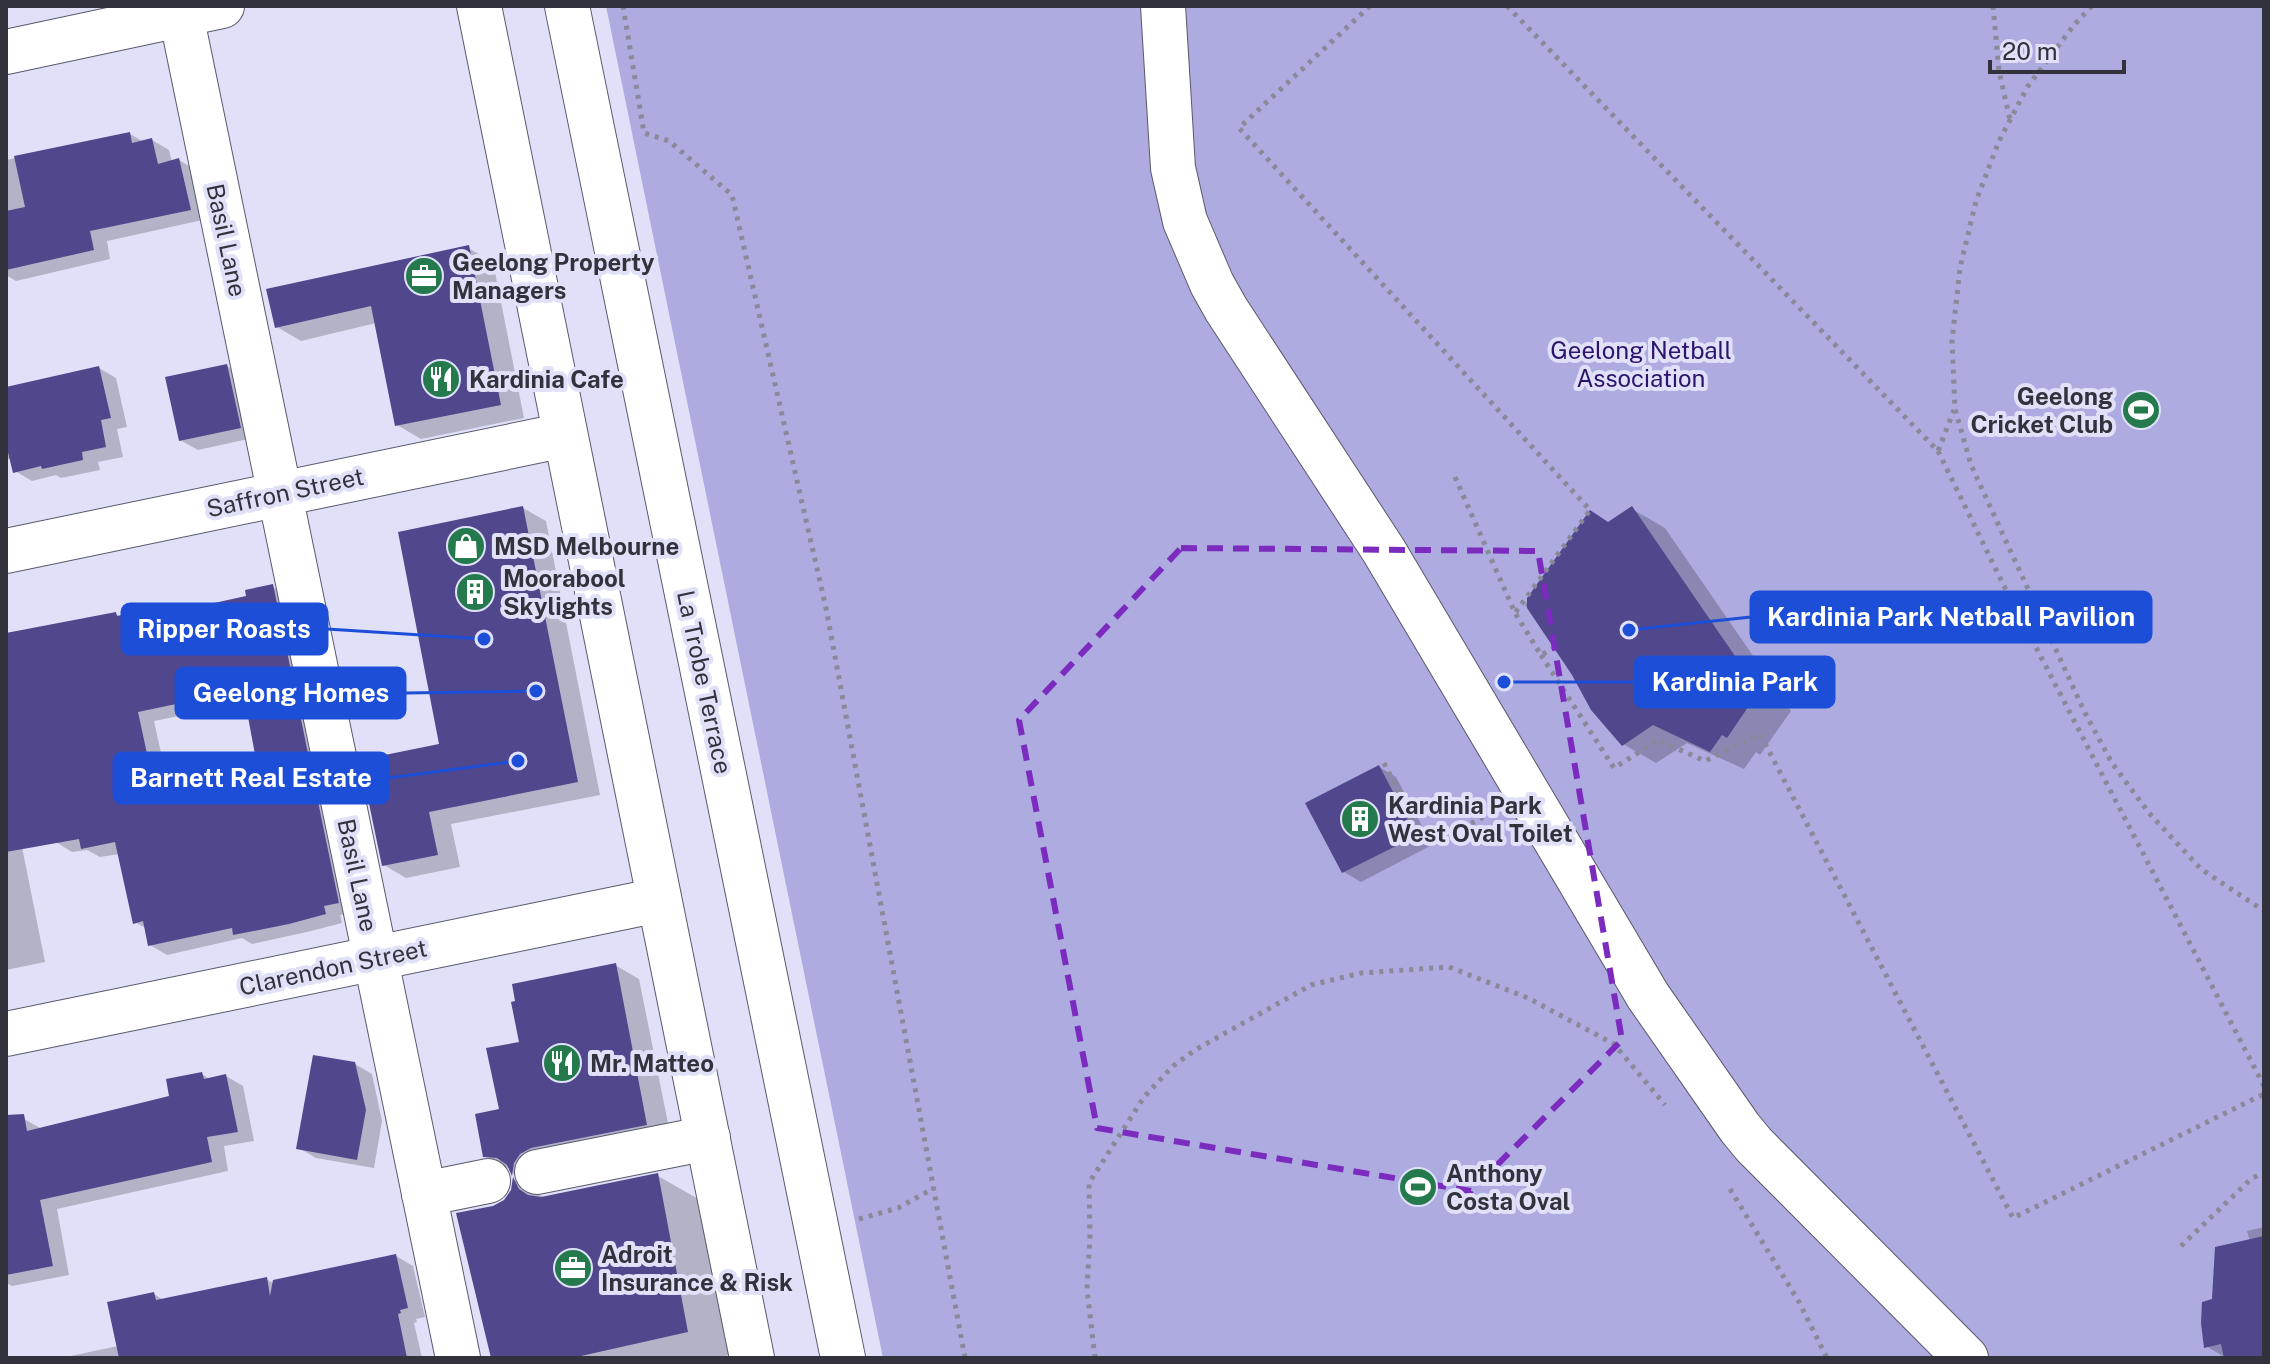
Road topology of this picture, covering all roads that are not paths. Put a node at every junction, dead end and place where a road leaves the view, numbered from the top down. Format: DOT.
graph roads {
  1 [pos="479,6"];
  2 [pos="567,6"];
  3 [pos="1163,6"];
  4 [pos="201,11"];
  5 [pos="6,52"];
  6 [pos="565,435"];
  7 [pos="279,494"];
  8 [pos="6,551"];
  9 [pos="659,900"];
  10 [pos="375,958"];
  11 [pos="6,1034"];
  12 [pos="708,1138"];
  13 [pos="537,1172"];
  14 [pos="488,1181"];
  15 [pos="424,1194"];
  16 [pos="458,1358"];
  17 [pos="752,1358"];
  18 [pos="843,1358"];
  19 [pos="1966,1358"];
  1 -- 6 [label="main road"];
  2 -- 18 [label="main road, La Trobe Terrace"];
  3 -- 19 [label="main road"];
  4 -- 5 [label="main road"];
  4 -- 7 [label="main road, Basil Lane"];
  6 -- 7 [label="main road, Saffron Street"];
  6 -- 9 [label="main road"];
  7 -- 8 [label="main road, Saffron Street"];
  7 -- 10 [label="main road, Basil Lane"];
  9 -- 10 [label="main road, Clarendon Street"];
  9 -- 12 [label="main road"];
  10 -- 11 [label="main road, Clarendon Street"];
  10 -- 15 [label="main road, Basil Lane"];
  12 -- 13 [label="main road"];
  12 -- 17 [label="main road"];
  14 -- 15 [label="main road"];
  15 -- 16 [label="main road, Basil Lane"];
}
